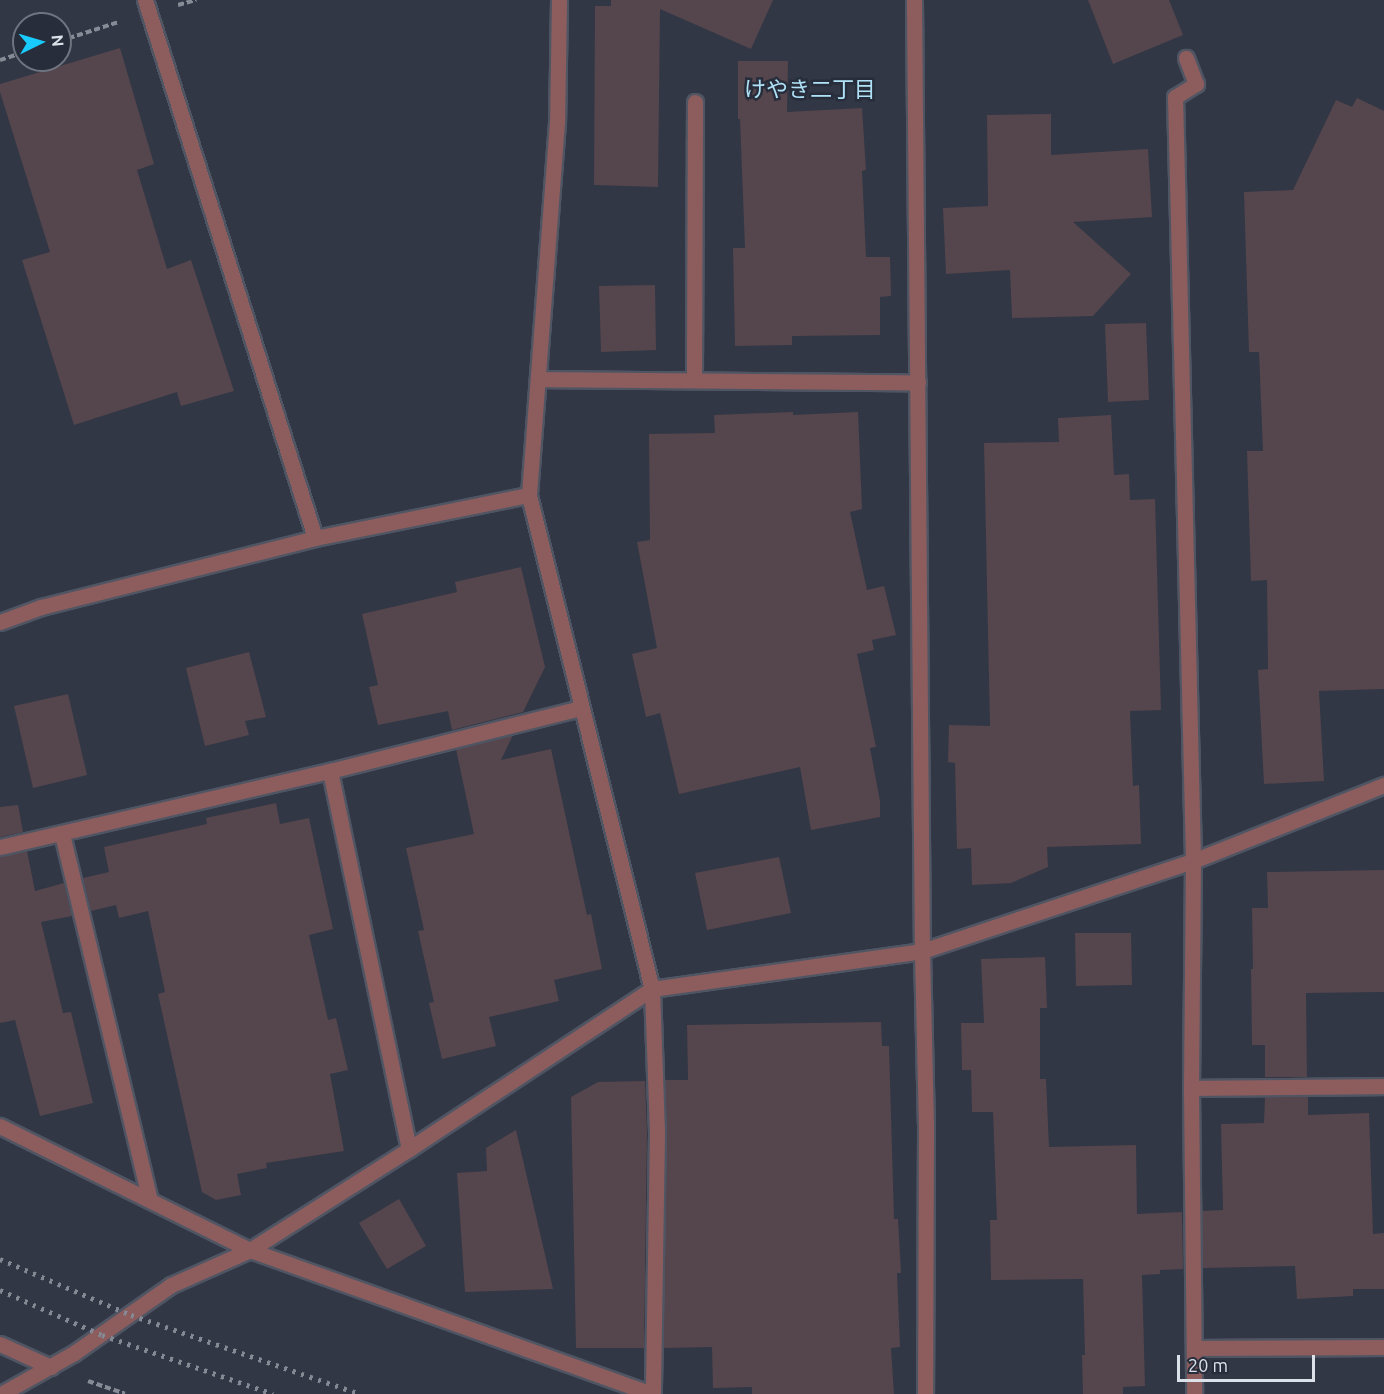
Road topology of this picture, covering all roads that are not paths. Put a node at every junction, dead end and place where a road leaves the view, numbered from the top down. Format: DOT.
graph roads {
  1 [pos="146,0"];
  2 [pos="559,0"];
  3 [pos="914,0"];
  4 [pos="1186,58"];
  5 [pos="695,102"];
  6 [pos="538,379"];
  7 [pos="694,380"];
  8 [pos="918,381"];
  9 [pos="529,495"];
  10 [pos="315,538"];
  11 [pos="0,622"];
  12 [pos="581,708"];
  13 [pos="330,771"];
  14 [pos="1384,785"];
  15 [pos="62,834"];
  16 [pos="0,848"];
  17 [pos="1193,861"];
  18 [pos="922,951"];
  19 [pos="652,989"];
  20 [pos="1384,1086"];
  21 [pos="1191,1088"];
  22 [pos="0,1126"];
  23 [pos="410,1149"];
  24 [pos="150,1200"];
  25 [pos="250,1250"];
  26 [pos="0,1344"];
  27 [pos="1384,1347"];
  28 [pos="1196,1348"];
  29 [pos="51,1367"];
  30 [pos="1,1394"];
  31 [pos="653,1394"];
  32 [pos="925,1394"];
  33 [pos="1194,1394"];
  1 -- 10 [label="street"];
  2 -- 6 [label="street"];
  3 -- 8 [label="street"];
  4 -- 17 [label="street"];
  5 -- 7 [label="street"];
  6 -- 7 [label="street"];
  6 -- 9 [label="street"];
  7 -- 8 [label="street"];
  8 -- 18 [label="street"];
  9 -- 10 [label="street"];
  9 -- 12 [label="street"];
  10 -- 11 [label="street"];
  12 -- 13 [label="street"];
  12 -- 19 [label="street"];
  13 -- 15 [label="street"];
  13 -- 23 [label="street"];
  14 -- 17 [label="street"];
  15 -- 16 [label="street"];
  15 -- 24 [label="street"];
  17 -- 18 [label="street"];
  17 -- 21 [label="street"];
  18 -- 19 [label="street"];
  18 -- 32 [label="street"];
  19 -- 23 [label="street"];
  19 -- 31 [label="street"];
  20 -- 21 [label="street"];
  21 -- 28 [label="street"];
  22 -- 24 [label="street"];
  23 -- 25 [label="street"];
  24 -- 25 [label="street"];
  25 -- 29 [label="street"];
  25 -- 31 [label="street"];
  26 -- 29 [label="street"];
  27 -- 28 [label="street"];
  28 -- 33 [label="street"];
  29 -- 30 [label="street"];
}
